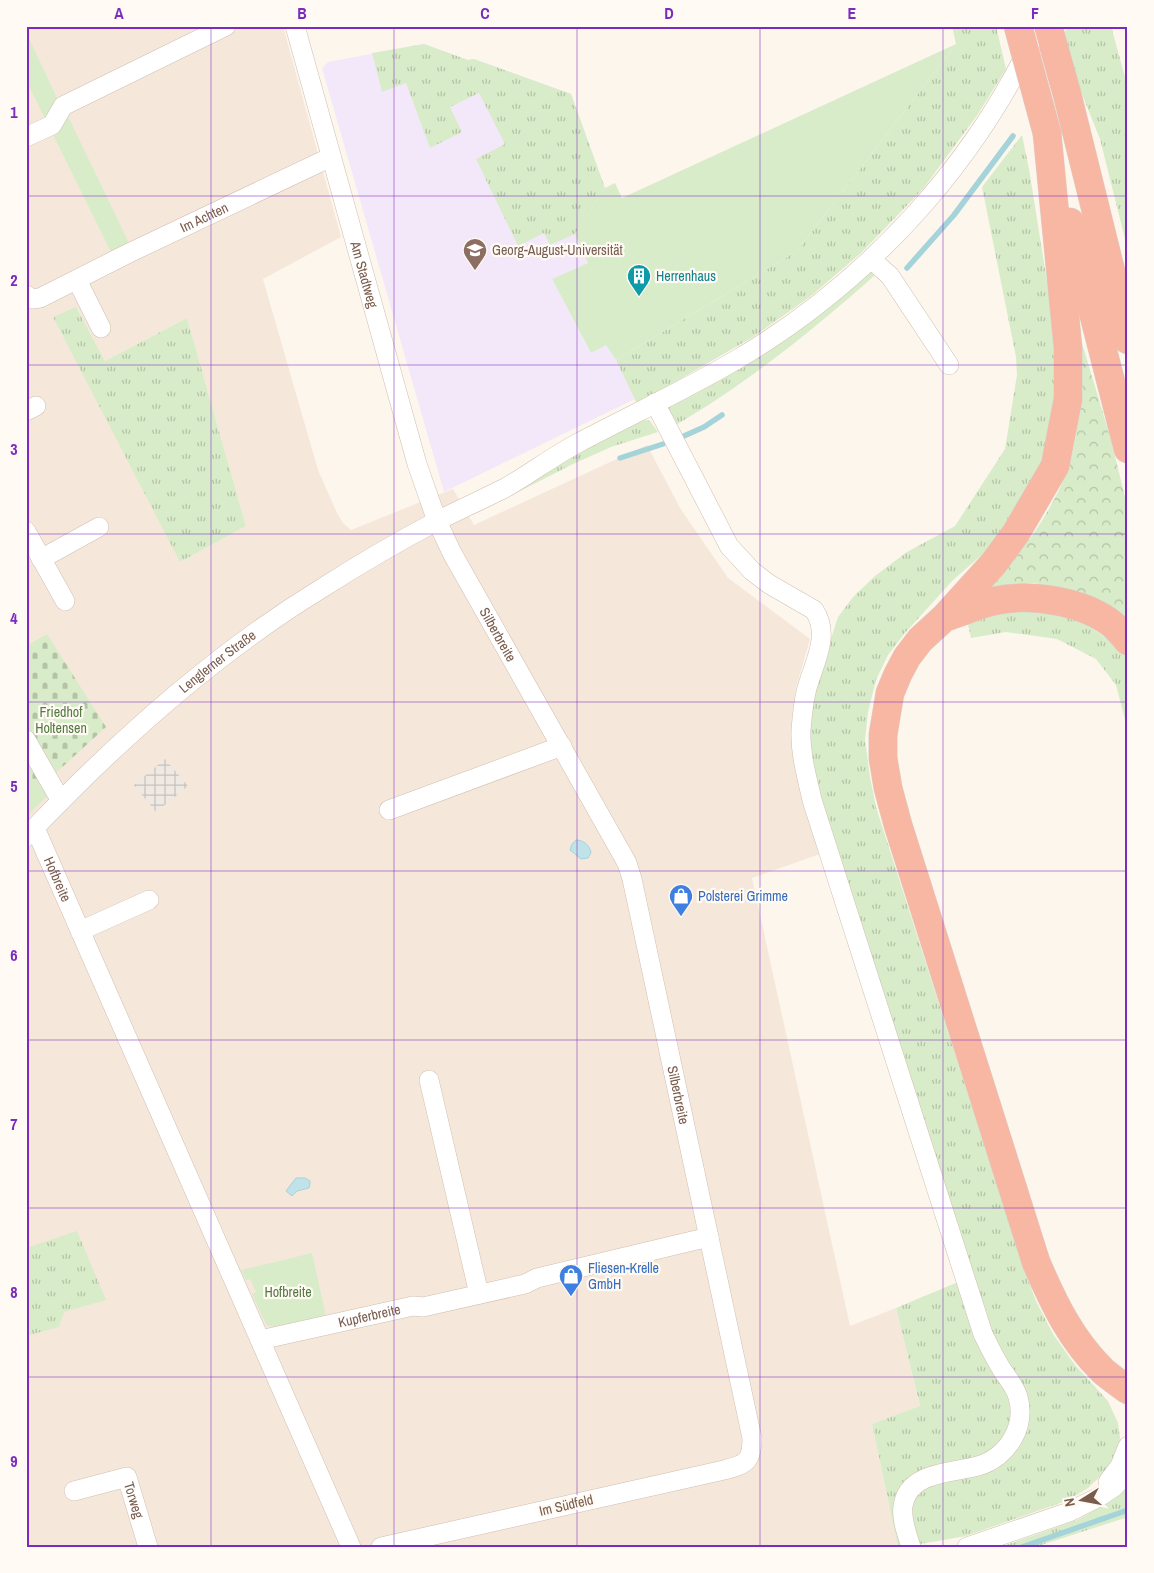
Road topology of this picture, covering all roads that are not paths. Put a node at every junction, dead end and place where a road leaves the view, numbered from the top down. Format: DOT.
graph roads {
  1 [pos="226,26"];
  2 [pos="295,26"];
  3 [pos="1018,26"];
  4 [pos="1039,26"];
  5 [pos="1048,26"];
  6 [pos="1047,133"];
  7 [pos="26,138"];
  8 [pos="332,157"];
  9 [pos="871,259"];
  10 [pos="77,280"];
  11 [pos="26,295"];
  12 [pos="102,328"];
  13 [pos="1128,340"];
  14 [pos="949,365"];
  15 [pos="655,403"];
  16 [pos="1128,449"];
  17 [pos="437,522"];
  18 [pos="99,527"];
  19 [pos="26,531"];
  20 [pos="41,559"];
  21 [pos="64,601"];
  22 [pos="945,617"];
  23 [pos="1128,641"];
  24 [pos="26,740"];
  25 [pos="562,746"];
  26 [pos="61,801"];
  27 [pos="389,810"];
  28 [pos="30,832"];
  29 [pos="149,900"];
  30 [pos="80,931"];
  31 [pos="429,1080"];
  32 [pos="709,1237"];
  33 [pos="479,1294"];
  34 [pos="260,1340"];
  35 [pos="1128,1390"];
  36 [pos="1128,1446"];
  37 [pos="749,1459"];
  38 [pos="1128,1472"];
  39 [pos="74,1490"];
  40 [pos="1083,1504"];
  41 [pos="148,1547"];
  42 [pos="351,1547"];
  43 [pos="381,1547"];
  44 [pos="911,1547"];
  45 [pos="967,1547"];
  1 -- 7 [label="street"];
  2 -- 8 [label="street, Am Stadtweg"];
  3 -- 6 [label="highway, bridge"];
  4 -- 9 [label="street, Lenglerner Straße"];
  5 -- 13 [label="highway"];
  6 -- 16 [label="highway"];
  6 -- 22 [label="highway"];
  8 -- 10 [label="street, Im Achten"];
  8 -- 17 [label="street, Am Stadtweg"];
  9 -- 14 [label="street"];
  9 -- 15 [label="street, Lenglerner Straße"];
  10 -- 11 [label="street, Im Achten"];
  10 -- 12 [label="street"];
  15 -- 17 [label="street, Lenglerner Straße"];
  15 -- 44 [label="street"];
  17 -- 25 [label="street, Silberbreite"];
  17 -- 26 [label="street, Lenglerner Straße"];
  18 -- 20 [label="street"];
  19 -- 20 [label="street"];
  20 -- 21 [label="street"];
  22 -- 23 [label="highway"];
  22 -- 35 [label="highway"];
  24 -- 26 [label="street"];
  25 -- 27 [label="street"];
  25 -- 32 [label="street, Silberbreite"];
  26 -- 28 [label="street, Lenglerner Straße"];
  28 -- 30 [label="street, Hofbreite"];
  29 -- 30 [label="street"];
  30 -- 34 [label="street, Hofbreite"];
  31 -- 33 [label="street"];
  32 -- 33 [label="street, Kupferbreite"];
  32 -- 37 [label="street, Silberbreite"];
  33 -- 34 [label="street, Kupferbreite"];
  34 -- 42 [label="street, Hofbreite"];
  36 -- 40 [label="street"];
  37 -- 43 [label="street, Im Südfeld"];
  38 -- 40 [label="street"];
  39 -- 41 [label="street, Torweg"];
  40 -- 45 [label="street"];
}
